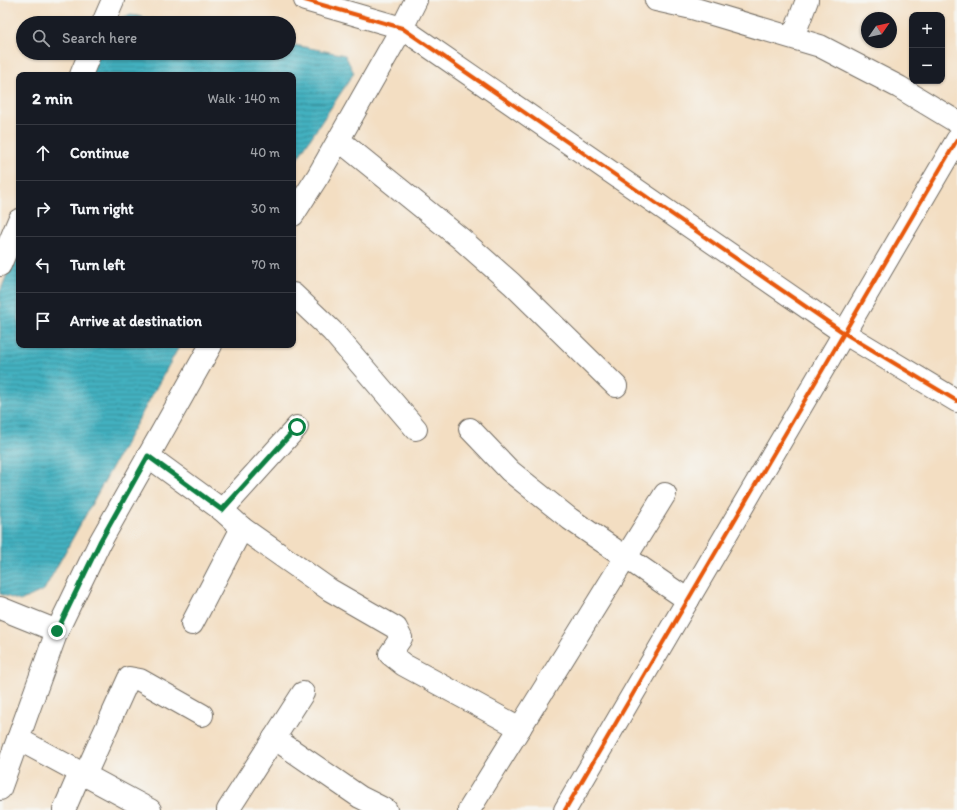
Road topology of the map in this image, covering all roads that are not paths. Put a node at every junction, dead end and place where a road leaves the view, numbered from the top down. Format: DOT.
graph roads {
  1 [pos="113,0"];
  2 [pos="305,0"];
  3 [pos="416,0"];
  4 [pos="656,0"];
  5 [pos="807,0"];
  6 [pos="106,16"];
  7 [pos="402,28"];
  8 [pos="792,37"];
  9 [pos="87,60"];
  10 [pos="82,72"];
  11 [pos="957,122"];
  12 [pos="957,140"];
  13 [pos="345,145"];
  14 [pos="296,210"];
  15 [pos="16,227"];
  16 [pos="0,265"];
  17 [pos="296,297"];
  18 [pos="844,333"];
  19 [pos="209,348"];
  20 [pos="616,386"];
  21 [pos="957,401"];
  22 [pos="297,427"];
  23 [pos="416,429"];
  24 [pos="470,429"];
  25 [pos="148,456"];
  26 [pos="664,494"];
  27 [pos="222,510"];
  28 [pos="242,528"];
  29 [pos="625,558"];
  30 [pos="688,600"];
  31 [pos="0,608"];
  32 [pos="192,624"];
  33 [pos="57,631"];
  34 [pos="303,693"];
  35 [pos="202,715"];
  36 [pos="520,728"];
  37 [pos="274,738"];
  38 [pos="18,739"];
  39 [pos="83,774"];
  40 [pos="0,789"];
  41 [pos="64,810"];
  42 [pos="150,810"];
  43 [pos="228,810"];
  44 [pos="386,810"];
  45 [pos="469,810"];
  46 [pos="565,810"];
  1 -- 6 [label="street"];
  2 -- 7 [label="street"];
  3 -- 7 [label="street"];
  4 -- 8 [label="street"];
  5 -- 8 [label="street"];
  7 -- 14 [label="street"];
  7 -- 18 [label="street"];
  8 -- 11 [label="street"];
  9 -- 10 [label="street"];
  12 -- 18 [label="street"];
  13 -- 20 [label="street"];
  15 -- 16 [label="street"];
  17 -- 23 [label="street"];
  18 -- 21 [label="street"];
  18 -- 30 [label="street"];
  19 -- 25 [label="street"];
  22 -- 27 [label="street"];
  24 -- 29 [label="street"];
  25 -- 27 [label="street"];
  25 -- 33 [label="street"];
  26 -- 29 [label="street"];
  27 -- 28 [label="street"];
  28 -- 32 [label="street"];
  28 -- 36 [label="street"];
  29 -- 30 [label="street"];
  29 -- 36 [label="street"];
  30 -- 46 [label="street"];
  31 -- 33 [label="street"];
  33 -- 38 [label="street"];
  34 -- 37 [label="street"];
  35 -- 39 [label="street"];
  36 -- 45 [label="street"];
  37 -- 43 [label="street"];
  37 -- 44 [label="street"];
  38 -- 39 [label="street"];
  38 -- 40 [label="street"];
  39 -- 41 [label="street"];
  39 -- 42 [label="street"];
}
